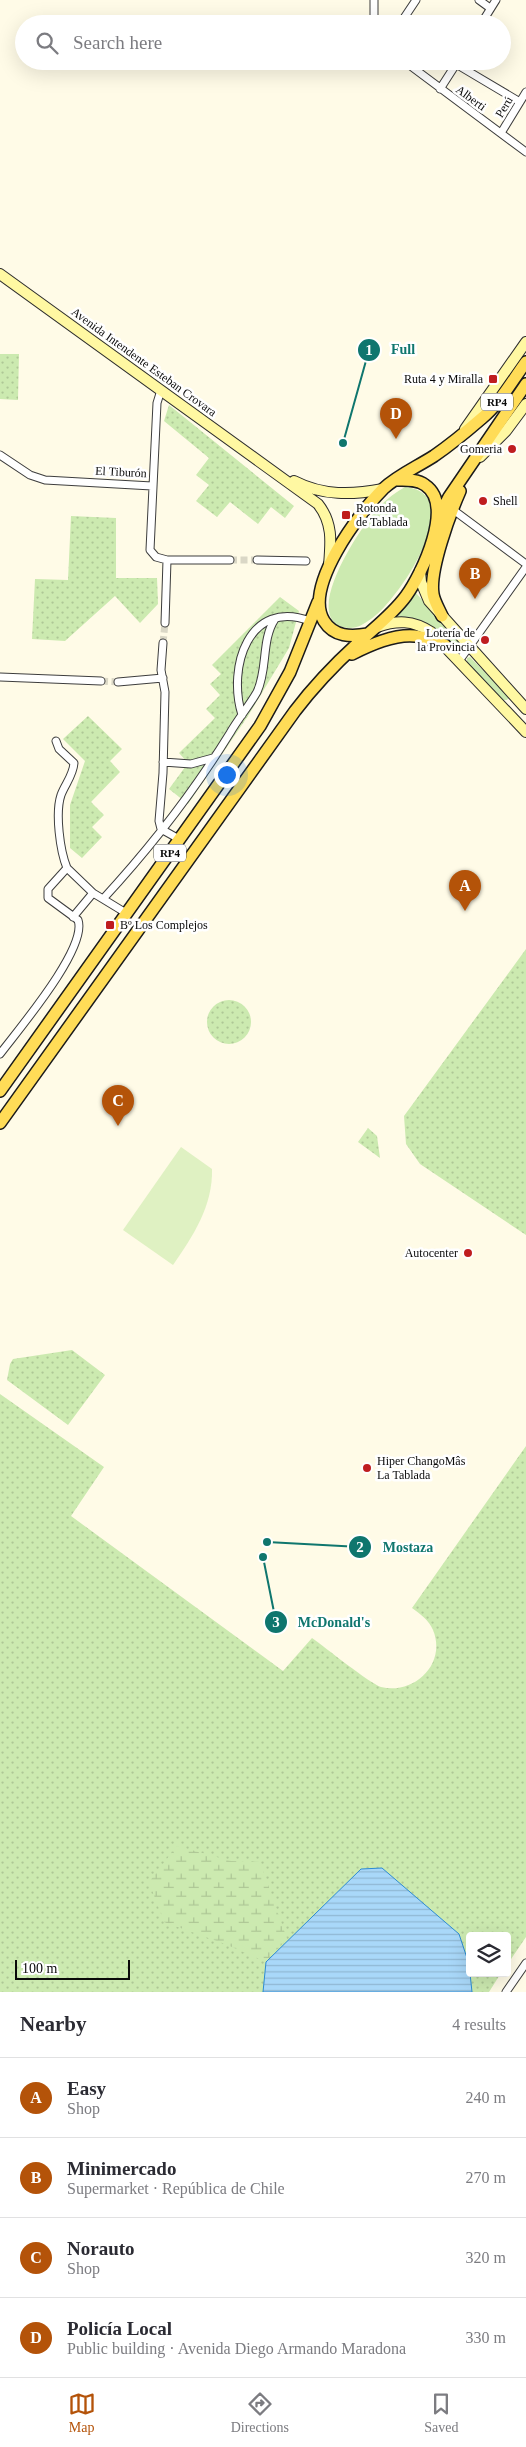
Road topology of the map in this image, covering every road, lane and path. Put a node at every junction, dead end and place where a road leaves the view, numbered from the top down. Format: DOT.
graph roads {
  1 [pos="374,0"];
  2 [pos="416,0"];
  3 [pos="479,0"];
  4 [pos="496,0"];
  5 [pos="490,8"];
  6 [pos="374,15"];
  7 [pos="406,15"];
  8 [pos="486,15"];
  9 [pos="416,70"];
  10 [pos="452,70"];
  11 [pos="468,70"];
  12 [pos="440,89"];
  13 [pos="526,92"];
  14 [pos="520,102"];
  15 [pos="501,133"];
  16 [pos="526,152"];
  17 [pos="0,274"];
  18 [pos="526,342"];
  19 [pos="526,362"];
  20 [pos="526,384"];
  21 [pos="161,390"];
  22 [pos="525,406"];
  23 [pos="461,435"];
  24 [pos="0,455"];
  25 [pos="473,464"];
  26 [pos="274,471"];
  27 [pos="396,480"];
  28 [pos="152,486"];
  29 [pos="383,489"];
  30 [pos="452,509"];
  31 [pos="439,517"];
  32 [pos="167,560"];
  33 [pos="230,560"];
  34 [pos="257,560"];
  35 [pos="306,561"];
  36 [pos="526,565"];
  37 [pos="329,566"];
  38 [pos="420,572"];
  39 [pos="318,602"];
  40 [pos="442,616"];
  41 [pos="275,619"];
  42 [pos="310,621"];
  43 [pos="165,623"];
  44 [pos="377,627"];
  45 [pos="365,640"];
  46 [pos="163,643"];
  47 [pos="445,645"];
  48 [pos="470,646"];
  49 [pos="460,661"];
  50 [pos="0,676"];
  51 [pos="162,678"];
  52 [pos="100,681"];
  53 [pos="118,682"];
  54 [pos="526,708"];
  55 [pos="242,715"];
  56 [pos="526,732"];
  57 [pos="56,741"];
  58 [pos="214,758"];
  59 [pos="163,762"];
  60 [pos="161,829"];
  61 [pos="179,839"];
  62 [pos="67,868"];
  63 [pos="93,893"];
  64 [pos="102,899"];
  65 [pos="126,913"];
  66 [pos="73,917"];
  67 [pos="0,1054"];
  68 [pos="0,1091"];
  69 [pos="0,1124"];
  70 [pos="526,1963"];
  71 [pos="524,1971"];
  72 [pos="506,1992"];
  1 -- 6 [label="street"];
  2 -- 7 [label="street"];
  3 -- 5 [label="street"];
  4 -- 5 [label="street"];
  5 -- 8 [label="street"];
  9 -- 12 [label="street, Alberti"];
  10 -- 12 [label="street"];
  11 -- 14 [label="street"];
  12 -- 15 [label="street, Alberti"];
  13 -- 14 [label="street, Perú"];
  14 -- 15 [label="street, Perú"];
  15 -- 16 [label="street, Alberti"];
  17 -- 21 [label="main road, Avenida Intendente Esteban Crovara"];
  18 -- 23 [label="main road"];
  19 -- 23 [label="main road, RP4"];
  20 -- 25 [label="main road, RP4"];
  21 -- 26 [label="main road, Avenida Intendente Esteban Crovara"];
  21 -- 28 [label="street, El Tiburón"];
  22 -- 25 [label="main road"];
  23 -- 27 [label="main road, RP4"];
  24 -- 28 [label="street, El Tiburón"];
  25 -- 30 [label="main road"];
  25 -- 31 [label="main road, RP4"];
  26 -- 29 [label="main road, Avenida Intendente Esteban Crovara"];
  26 -- 37 [label="main road, Avenida Intendente Esteban Crovara"];
  27 -- 29 [label="main road, RP4"];
  27 -- 31 [label="main road"];
  28 -- 32 [label="street"];
  29 -- 37 [label="main road, RP4"];
  30 -- 36 [label="street"];
  30 -- 40 [label="main road"];
  31 -- 38 [label="main road, RP4"];
  32 -- 33 [label="street"];
  32 -- 43 [label="street"];
  34 -- 35 [label="street"];
  36 -- 48 [label="street"];
  37 -- 39 [label="main road, RP4"];
  38 -- 40 [label="main road"];
  38 -- 44 [label="main road, RP4"];
  39 -- 42 [label="main road, RP4"];
  39 -- 45 [label="main road"];
  40 -- 48 [label="main road"];
  41 -- 42 [label="street"];
  41 -- 55 [label="street"];
  41 -- 55 [label="street"];
  42 -- 61 [label="main road, RP4"];
  44 -- 45 [label="main road, RP4"];
  44 -- 47 [label="main road"];
  45 -- 47 [label="main road"];
  45 -- 69 [label="main road, RP4"];
  46 -- 51 [label="street"];
  47 -- 49 [label="main road"];
  48 -- 49 [label="street"];
  48 -- 54 [label="main road"];
  49 -- 56 [label="main road"];
  50 -- 52 [label="street"];
  51 -- 53 [label="street"];
  51 -- 59 [label="street"];
  55 -- 58 [label="street"];
  57 -- 62 [label="street"];
  58 -- 59 [label="street"];
  58 -- 60 [label="street"];
  59 -- 60 [label="street"];
  60 -- 61 [label="street"];
  60 -- 64 [label="street"];
  61 -- 65 [label="main road, RP4"];
  62 -- 63 [label="street"];
  62 -- 66 [label="street"];
  63 -- 64 [label="street"];
  63 -- 66 [label="street"];
  64 -- 65 [label="street"];
  65 -- 68 [label="main road, RP4"];
  66 -- 67 [label="street"];
  70 -- 71 [label="street"];
  71 -- 72 [label="street"];
}
